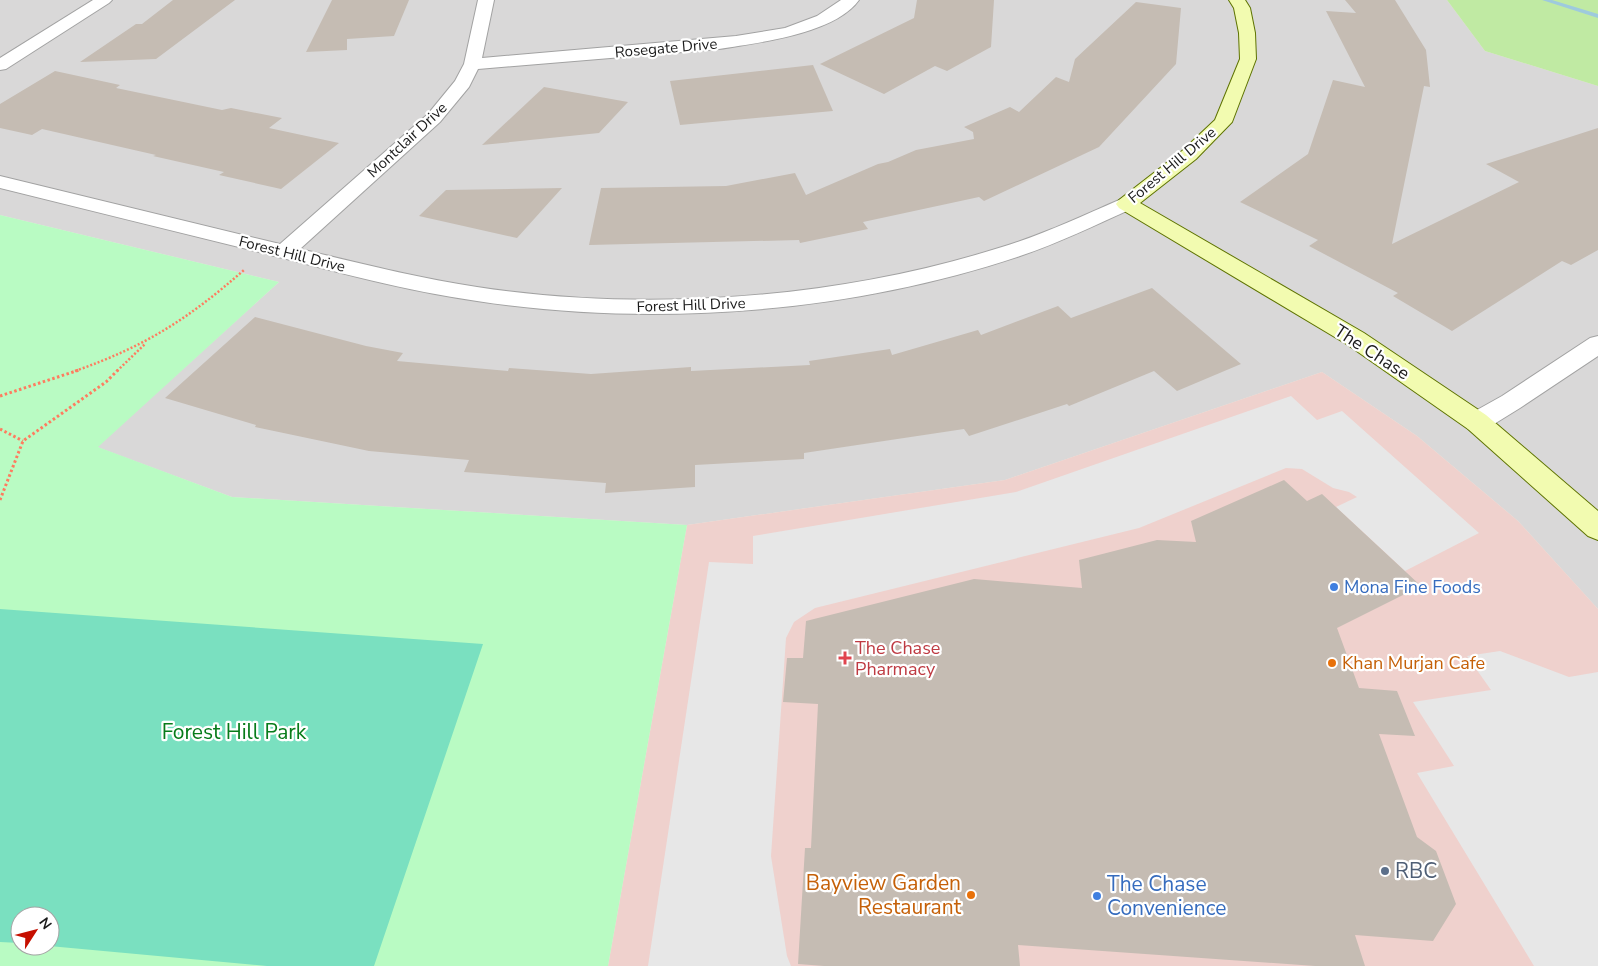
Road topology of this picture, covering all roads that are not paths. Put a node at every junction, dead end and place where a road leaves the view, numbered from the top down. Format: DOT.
graph roads {
  1 [pos="104,0"];
  2 [pos="486,0"];
  3 [pos="851,0"];
  4 [pos="1237,0"];
  5 [pos="472,64"];
  6 [pos="0,65"];
  7 [pos="0,182"];
  8 [pos="1126,204"];
  9 [pos="276,250"];
  10 [pos="1598,344"];
  11 [pos="1477,422"];
  12 [pos="1598,528"];
  1 -- 6 [label="street"];
  2 -- 5 [label="street, Montclair Drive"];
  3 -- 5 [label="street, Rosegate Drive"];
  4 -- 8 [label="street, Forest Hill Drive"];
  5 -- 9 [label="street, Montclair Drive"];
  7 -- 9 [label="street, Forest Hill Drive"];
  8 -- 9 [label="street, Forest Hill Drive"];
  8 -- 11 [label="street, The Chase"];
  10 -- 11 [label="street"];
  11 -- 12 [label="street, The Chase"];
}
